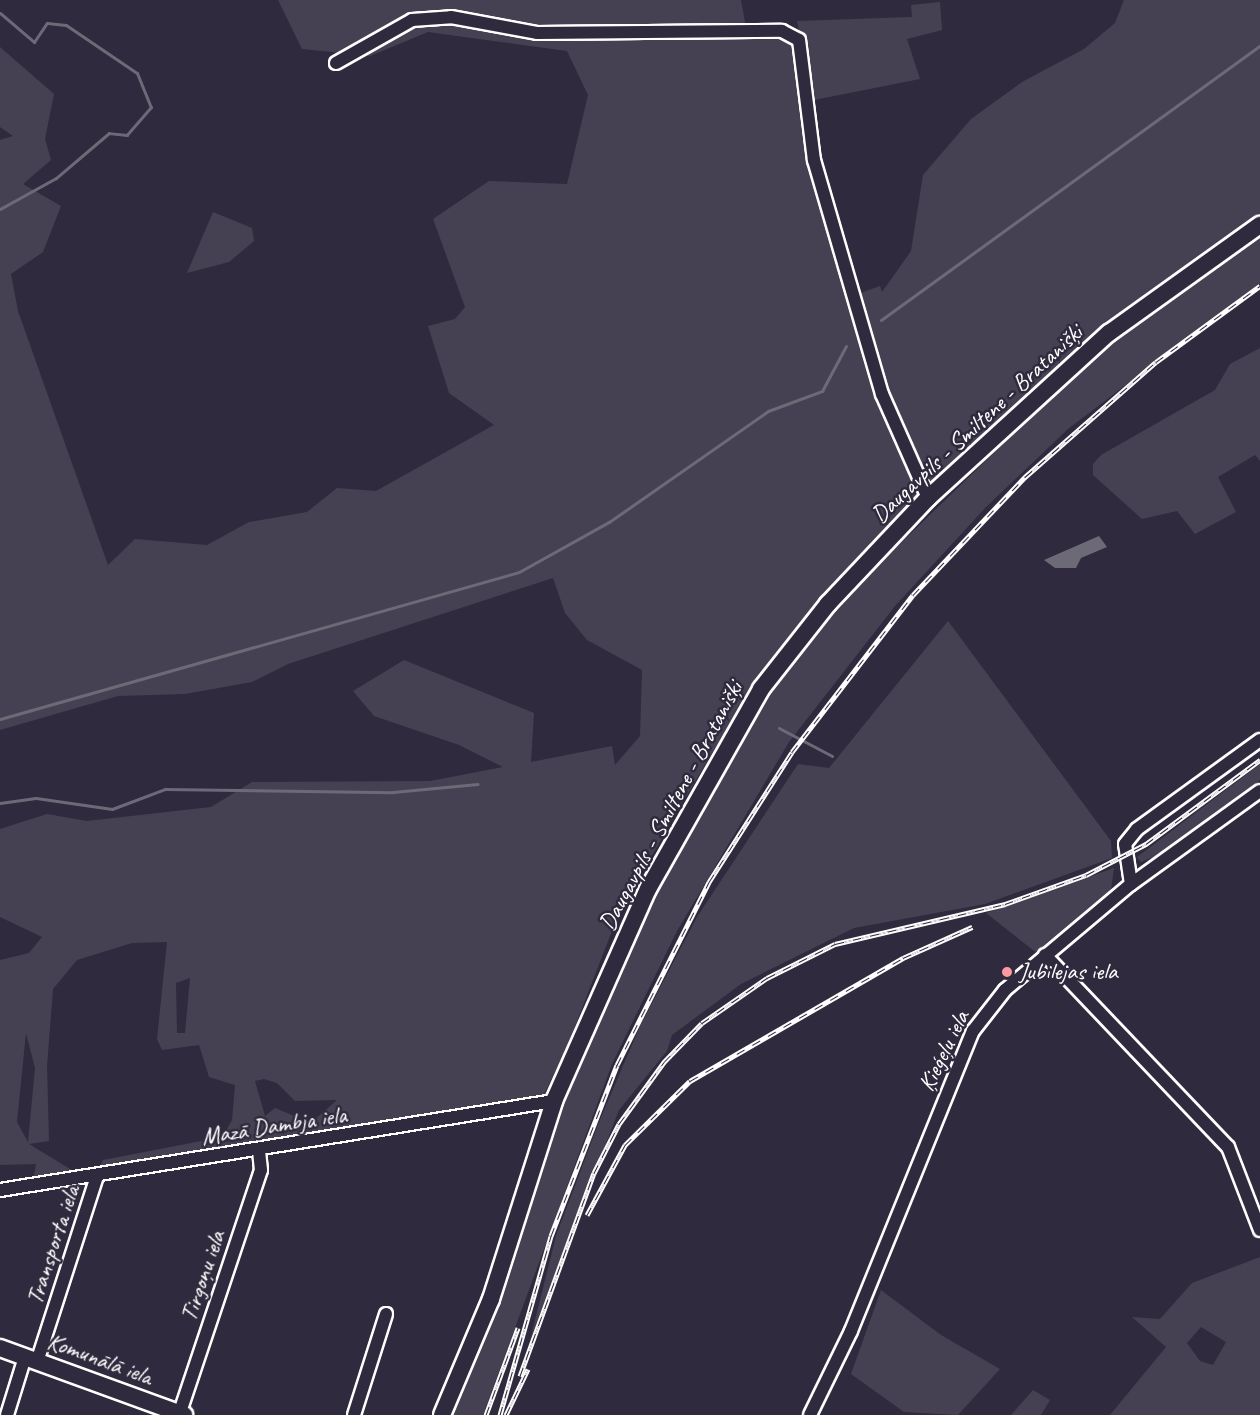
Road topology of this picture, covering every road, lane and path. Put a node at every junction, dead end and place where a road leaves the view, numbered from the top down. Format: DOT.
graph roads {
  1 [pos="336,63"];
  2 [pos="1260,225"];
  3 [pos="928,498"];
  4 [pos="1260,740"];
  5 [pos="1260,792"];
  6 [pos="1131,884"];
  7 [pos="1045,955"];
  8 [pos="554,1101"];
  9 [pos="259,1150"];
  10 [pos="97,1176"];
  11 [pos="0,1190"];
  12 [pos="1260,1230"];
  13 [pos="386,1314"];
  14 [pos="0,1348"];
  15 [pos="31,1359"];
  16 [pos="181,1414"];
  17 [pos="7,1415"];
  18 [pos="354,1415"];
  19 [pos="442,1415"];
  20 [pos="810,1415"];
  1 -- 3 [label="street"];
  2 -- 3 [label="main road, Daugavpils - Smiltene - Bratanišķi"];
  3 -- 8 [label="main road, Daugavpils - Smiltene - Bratanišķi"];
  4 -- 6 [label="street"];
  5 -- 6 [label="street, Ķieģeļu iela"];
  6 -- 7 [label="street, Ķieģeļu iela"];
  7 -- 12 [label="street"];
  7 -- 20 [label="street, Ķieģeļu iela"];
  8 -- 9 [label="street, Mazā Dambja iela"];
  8 -- 19 [label="main road, Daugavpils - Smiltene - Bratanišķi"];
  9 -- 10 [label="street, Mazā Dambja iela"];
  9 -- 16 [label="street, Tirgoņu iela"];
  10 -- 11 [label="street, Mazā Dambja iela"];
  10 -- 15 [label="street, Transporta iela"];
  13 -- 18 [label="street"];
  14 -- 15 [label="main road, Komunālā iela"];
  15 -- 16 [label="main road, Komunālā iela"];
  15 -- 17 [label="street, Transporta iela"];
}
